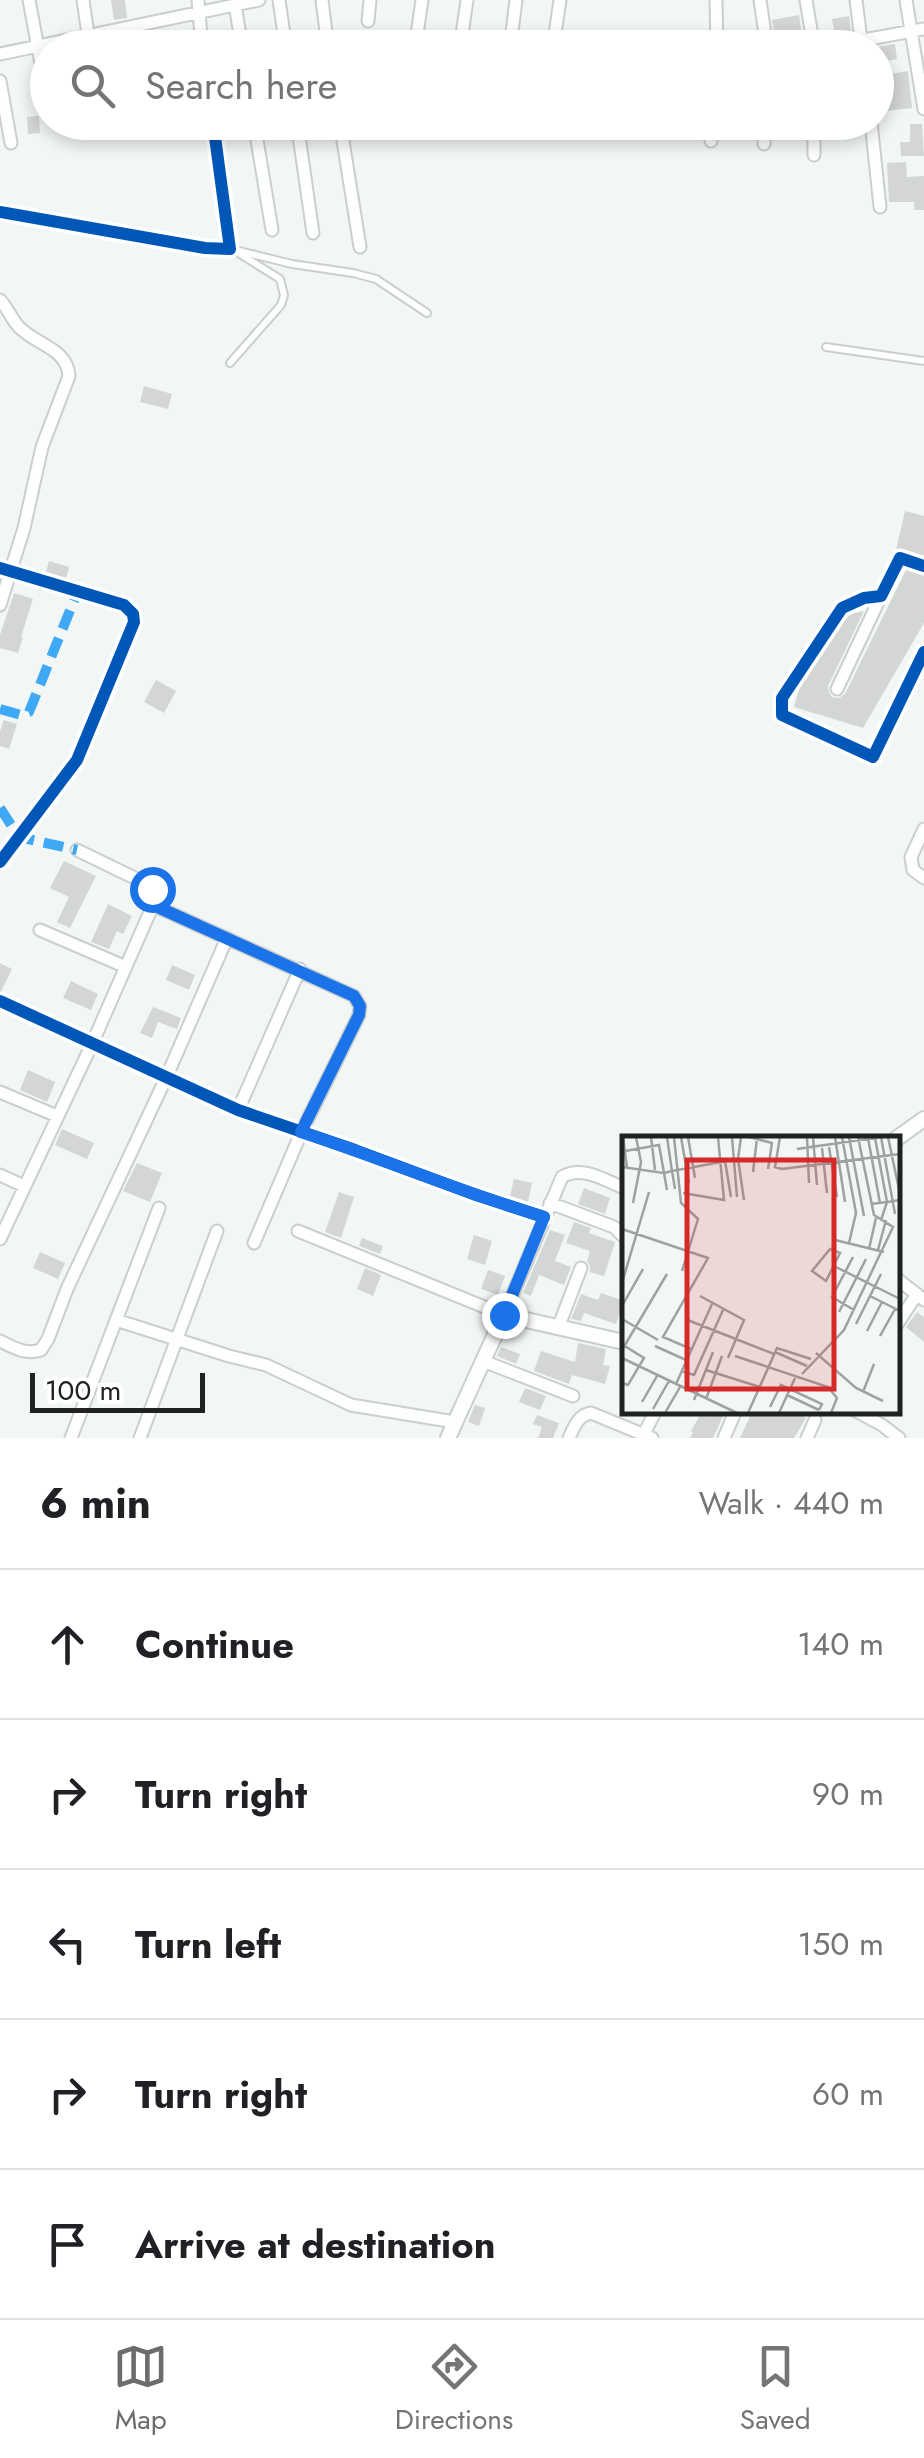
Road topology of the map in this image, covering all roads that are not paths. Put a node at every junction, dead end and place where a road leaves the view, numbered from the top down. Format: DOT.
graph roads {
  1 [pos="29,0"];
  2 [pos="83,0"];
  3 [pos="260,0"];
  4 [pos="279,0"];
  5 [pos="322,0"];
  6 [pos="370,0"];
  7 [pos="422,0"];
  8 [pos="467,0"];
  9 [pos="516,0"];
  10 [pos="560,0"];
  11 [pos="716,0"];
  12 [pos="760,0"];
  13 [pos="806,0"];
  14 [pos="856,0"];
  15 [pos="906,0"];
  16 [pos="239,2"];
  17 [pos="198,6"];
  18 [pos="368,22"];
  19 [pos="33,30"];
  20 [pos="87,30"];
  21 [pos="125,30"];
  22 [pos="241,30"];
  23 [pos="283,30"];
  24 [pos="326,30"];
  25 [pos="417,30"];
  26 [pos="463,30"];
  27 [pos="512,30"];
  28 [pos="556,30"];
  29 [pos="717,30"];
  30 [pos="764,30"];
  31 [pos="813,30"];
  32 [pos="860,30"];
  33 [pos="918,30"];
  34 [pos="30,49"];
  35 [pos="0,54"];
  36 [pos="0,80"];
  37 [pos="924,109"];
  38 [pos="215,140"];
  39 [pos="257,140"];
  40 [pos="300,140"];
  41 [pos="343,140"];
  42 [pos="764,140"];
  43 [pos="814,140"];
  44 [pos="873,140"];
  45 [pos="11,143"];
  46 [pos="764,144"];
  47 [pos="814,154"];
  48 [pos="880,207"];
  49 [pos="0,212"];
  50 [pos="272,230"];
  51 [pos="313,233"];
  52 [pos="360,247"];
  53 [pos="230,248"];
  54 [pos="0,300"];
  55 [pos="427,313"];
  56 [pos="826,347"];
  57 [pos="924,361"];
  58 [pos="230,362"];
  59 [pos="924,566"];
  60 [pos="6,569"];
  61 [pos="881,596"];
  62 [pos="0,605"];
  63 [pos="922,661"];
  64 [pos="837,689"];
  65 [pos="924,829"];
  66 [pos="78,850"];
  67 [pos="0,862"];
  68 [pos="924,878"];
  69 [pos="153,905"];
  70 [pos="40,930"];
  71 [pos="227,938"];
  72 [pos="126,968"];
  73 [pos="300,970"];
  74 [pos="0,1001"];
  75 [pos="92,1044"];
  76 [pos="166,1078"];
  77 [pos="0,1092"];
  78 [pos="238,1110"];
  79 [pos="57,1116"];
  80 [pos="924,1119"];
  81 [pos="301,1132"];
  82 [pos="899,1136"];
  83 [pos="0,1175"];
  84 [pos="24,1186"];
  85 [pos="622,1187"];
  86 [pos="550,1203"];
  87 [pos="159,1208"];
  88 [pos="544,1217"];
  89 [pos="217,1231"];
  90 [pos="298,1231"];
  91 [pos="622,1235"];
  92 [pos="0,1239"];
  93 [pos="254,1242"];
  94 [pos="581,1268"];
  95 [pos="899,1280"];
  96 [pos="920,1297"];
  97 [pos="504,1315"];
  98 [pos="116,1320"];
  99 [pos="899,1322"];
  100 [pos="558,1328"];
  101 [pos="177,1339"];
  102 [pos="0,1341"];
  103 [pos="622,1342"];
  104 [pos="483,1361"];
  105 [pos="574,1396"];
  106 [pos="655,1413"];
  107 [pos="735,1413"];
  108 [pos="860,1413"];
  109 [pos="815,1420"];
  110 [pos="455,1422"];
  111 [pos="646,1437"];
  112 [pos="71,1438"];
  113 [pos="140,1438"];
  114 [pos="448,1438"];
  115 [pos="570,1438"];
  116 [pos="724,1438"];
  117 [pos="807,1438"];
  118 [pos="899,1438"];
  1 -- 19 [label="street"];
  2 -- 20 [label="street"];
  3 -- 16 [label="street"];
  4 -- 23 [label="street"];
  5 -- 24 [label="street"];
  6 -- 18 [label="street"];
  7 -- 25 [label="street"];
  8 -- 26 [label="street"];
  9 -- 27 [label="street"];
  10 -- 28 [label="street"];
  11 -- 29 [label="street"];
  12 -- 30 [label="street"];
  13 -- 31 [label="street"];
  14 -- 32 [label="street"];
  15 -- 33 [label="street"];
  16 -- 17 [label="street"];
  16 -- 22 [label="street"];
  17 -- 21 [label="street"];
  33 -- 37 [label="street"];
  34 -- 35 [label="street"];
  36 -- 45 [label="street"];
  38 -- 53 [label="street"];
  39 -- 50 [label="street"];
  40 -- 51 [label="street"];
  41 -- 52 [label="street"];
  42 -- 46 [label="street"];
  43 -- 47 [label="street"];
  44 -- 48 [label="street"];
  49 -- 53 [label="street"];
  53 -- 55 [label="lane"];
  53 -- 58 [label="lane"];
  54 -- 60 [label="street"];
  56 -- 57 [label="lane"];
  59 -- 61 [label="street"];
  60 -- 62 [label="street"];
  60 -- 67 [label="street"];
  61 -- 63 [label="street"];
  61 -- 64 [label="street"];
  65 -- 68 [label="street"];
  66 -- 69 [label="street"];
  69 -- 71 [label="street"];
  69 -- 72 [label="street"];
  70 -- 72 [label="street"];
  71 -- 73 [label="street"];
  71 -- 76 [label="street"];
  72 -- 75 [label="street"];
  73 -- 78 [label="street"];
  73 -- 81 [label="street"];
  74 -- 75 [label="street"];
  75 -- 76 [label="street"];
  75 -- 79 [label="street"];
  76 -- 78 [label="street"];
  76 -- 102 [label="street"];
  77 -- 79 [label="street"];
  78 -- 81 [label="street"];
  79 -- 84 [label="street"];
  80 -- 82 [label="street"];
  81 -- 88 [label="street"];
  81 -- 93 [label="street"];
  83 -- 84 [label="street"];
  84 -- 92 [label="street"];
  85 -- 86 [label="street"];
  86 -- 88 [label="street"];
  86 -- 91 [label="street"];
  87 -- 98 [label="street"];
  88 -- 97 [label="street"];
  89 -- 101 [label="street"];
  90 -- 97 [label="street"];
  94 -- 100 [label="street"];
  95 -- 96 [label="street"];
  96 -- 99 [label="street"];
  97 -- 100 [label="street"];
  97 -- 104 [label="street"];
  98 -- 101 [label="street"];
  98 -- 112 [label="street"];
  100 -- 103 [label="street"];
  101 -- 110 [label="street"];
  101 -- 113 [label="street"];
  104 -- 105 [label="street"];
  104 -- 110 [label="street"];
  106 -- 111 [label="street"];
  107 -- 116 [label="street"];
  108 -- 118 [label="street"];
  109 -- 117 [label="street"];
  110 -- 114 [label="street"];
  111 -- 115 [label="street"];
}
